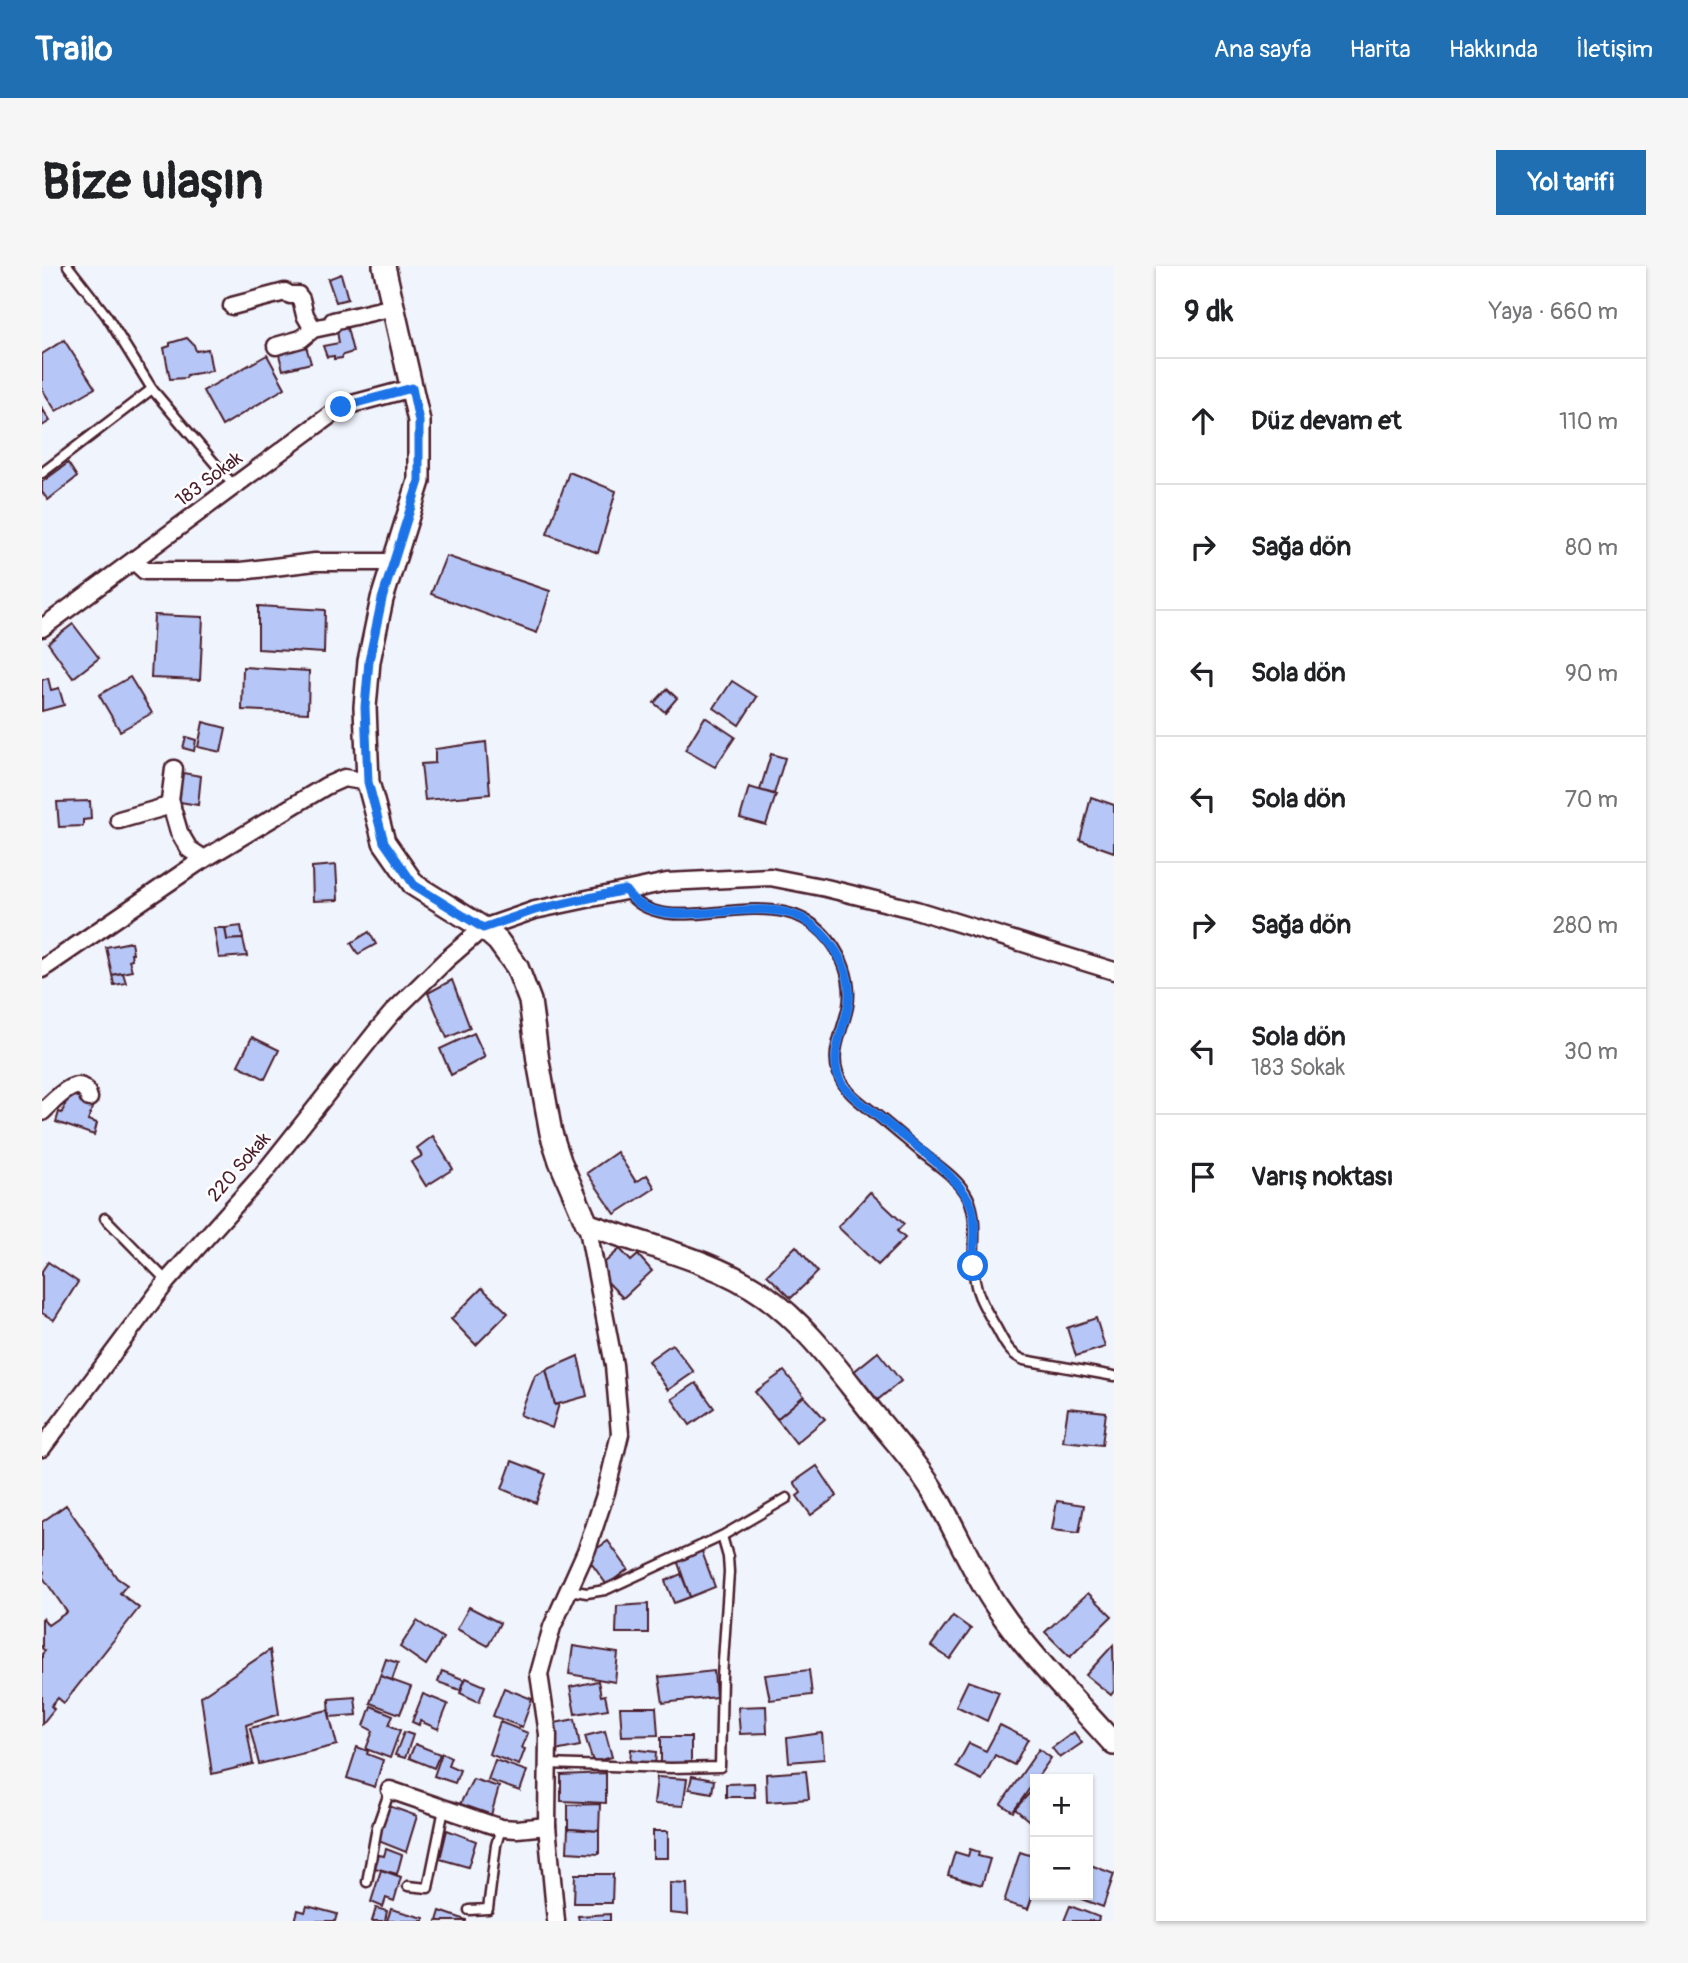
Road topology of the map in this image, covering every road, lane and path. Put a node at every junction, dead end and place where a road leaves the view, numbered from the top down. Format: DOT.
graph roads {
  1 [pos="68,266"];
  2 [pos="384,266"];
  3 [pos="232,306"];
  4 [pos="394,307"];
  5 [pos="313,329"];
  6 [pos="276,346"];
  7 [pos="412,388"];
  8 [pos="152,389"];
  9 [pos="42,473"];
  10 [pos="234,486"];
  11 [pos="134,561"];
  12 [pos="394,562"];
  13 [pos="42,628"];
  14 [pos="174,769"];
  15 [pos="368,782"];
  16 [pos="172,805"];
  17 [pos="119,820"];
  18 [pos="204,859"];
  19 [pos="625,890"];
  20 [pos="483,928"];
  21 [pos="42,969"];
  22 [pos="1114,971"];
  23 [pos="89,1098"];
  24 [pos="42,1112"];
  25 [pos="105,1218"];
  26 [pos="587,1224"];
  27 [pos="167,1281"];
  28 [pos="1114,1376"];
  29 [pos="43,1441"];
  30 [pos="787,1498"];
  31 [pos="722,1536"];
  32 [pos="569,1590"];
  33 [pos="1114,1744"];
  34 [pos="547,1764"];
  35 [pos="390,1790"];
  36 [pos="444,1810"];
  37 [pos="547,1826"];
  38 [pos="501,1828"];
  39 [pos="367,1882"];
  40 [pos="408,1886"];
  41 [pos="469,1910"];
  42 [pos="556,1921"];
  1 -- 8 [label="lane"];
  2 -- 4 [label="street"];
  3 -- 5 [label="street"];
  4 -- 5 [label="street"];
  4 -- 7 [label="street"];
  5 -- 6 [label="street"];
  7 -- 10 [label="street, 183 Sokak"];
  7 -- 12 [label="street"];
  8 -- 9 [label="lane"];
  8 -- 10 [label="lane"];
  10 -- 11 [label="street, 183 Sokak"];
  11 -- 12 [label="street"];
  11 -- 13 [label="street, 183 Sokak"];
  12 -- 15 [label="street"];
  14 -- 16 [label="street"];
  15 -- 18 [label="street"];
  15 -- 20 [label="street"];
  16 -- 17 [label="street"];
  16 -- 18 [label="street"];
  18 -- 21 [label="street"];
  19 -- 20 [label="street"];
  19 -- 22 [label="street"];
  19 -- 28 [label="lane"];
  20 -- 26 [label="street"];
  20 -- 27 [label="street, 220 Sokak"];
  23 -- 24 [label="street"];
  25 -- 27 [label="lane"];
  26 -- 32 [label="street"];
  26 -- 33 [label="street"];
  27 -- 29 [label="street, 220 Sokak"];
  30 -- 31 [label="lane"];
  31 -- 32 [label="lane"];
  31 -- 34 [label="lane"];
  32 -- 34 [label="street"];
  34 -- 37 [label="street"];
  35 -- 36 [label="street"];
  35 -- 39 [label="lane"];
  36 -- 38 [label="street"];
  36 -- 40 [label="lane"];
  37 -- 38 [label="street"];
  37 -- 42 [label="street"];
  38 -- 41 [label="lane"];
}
